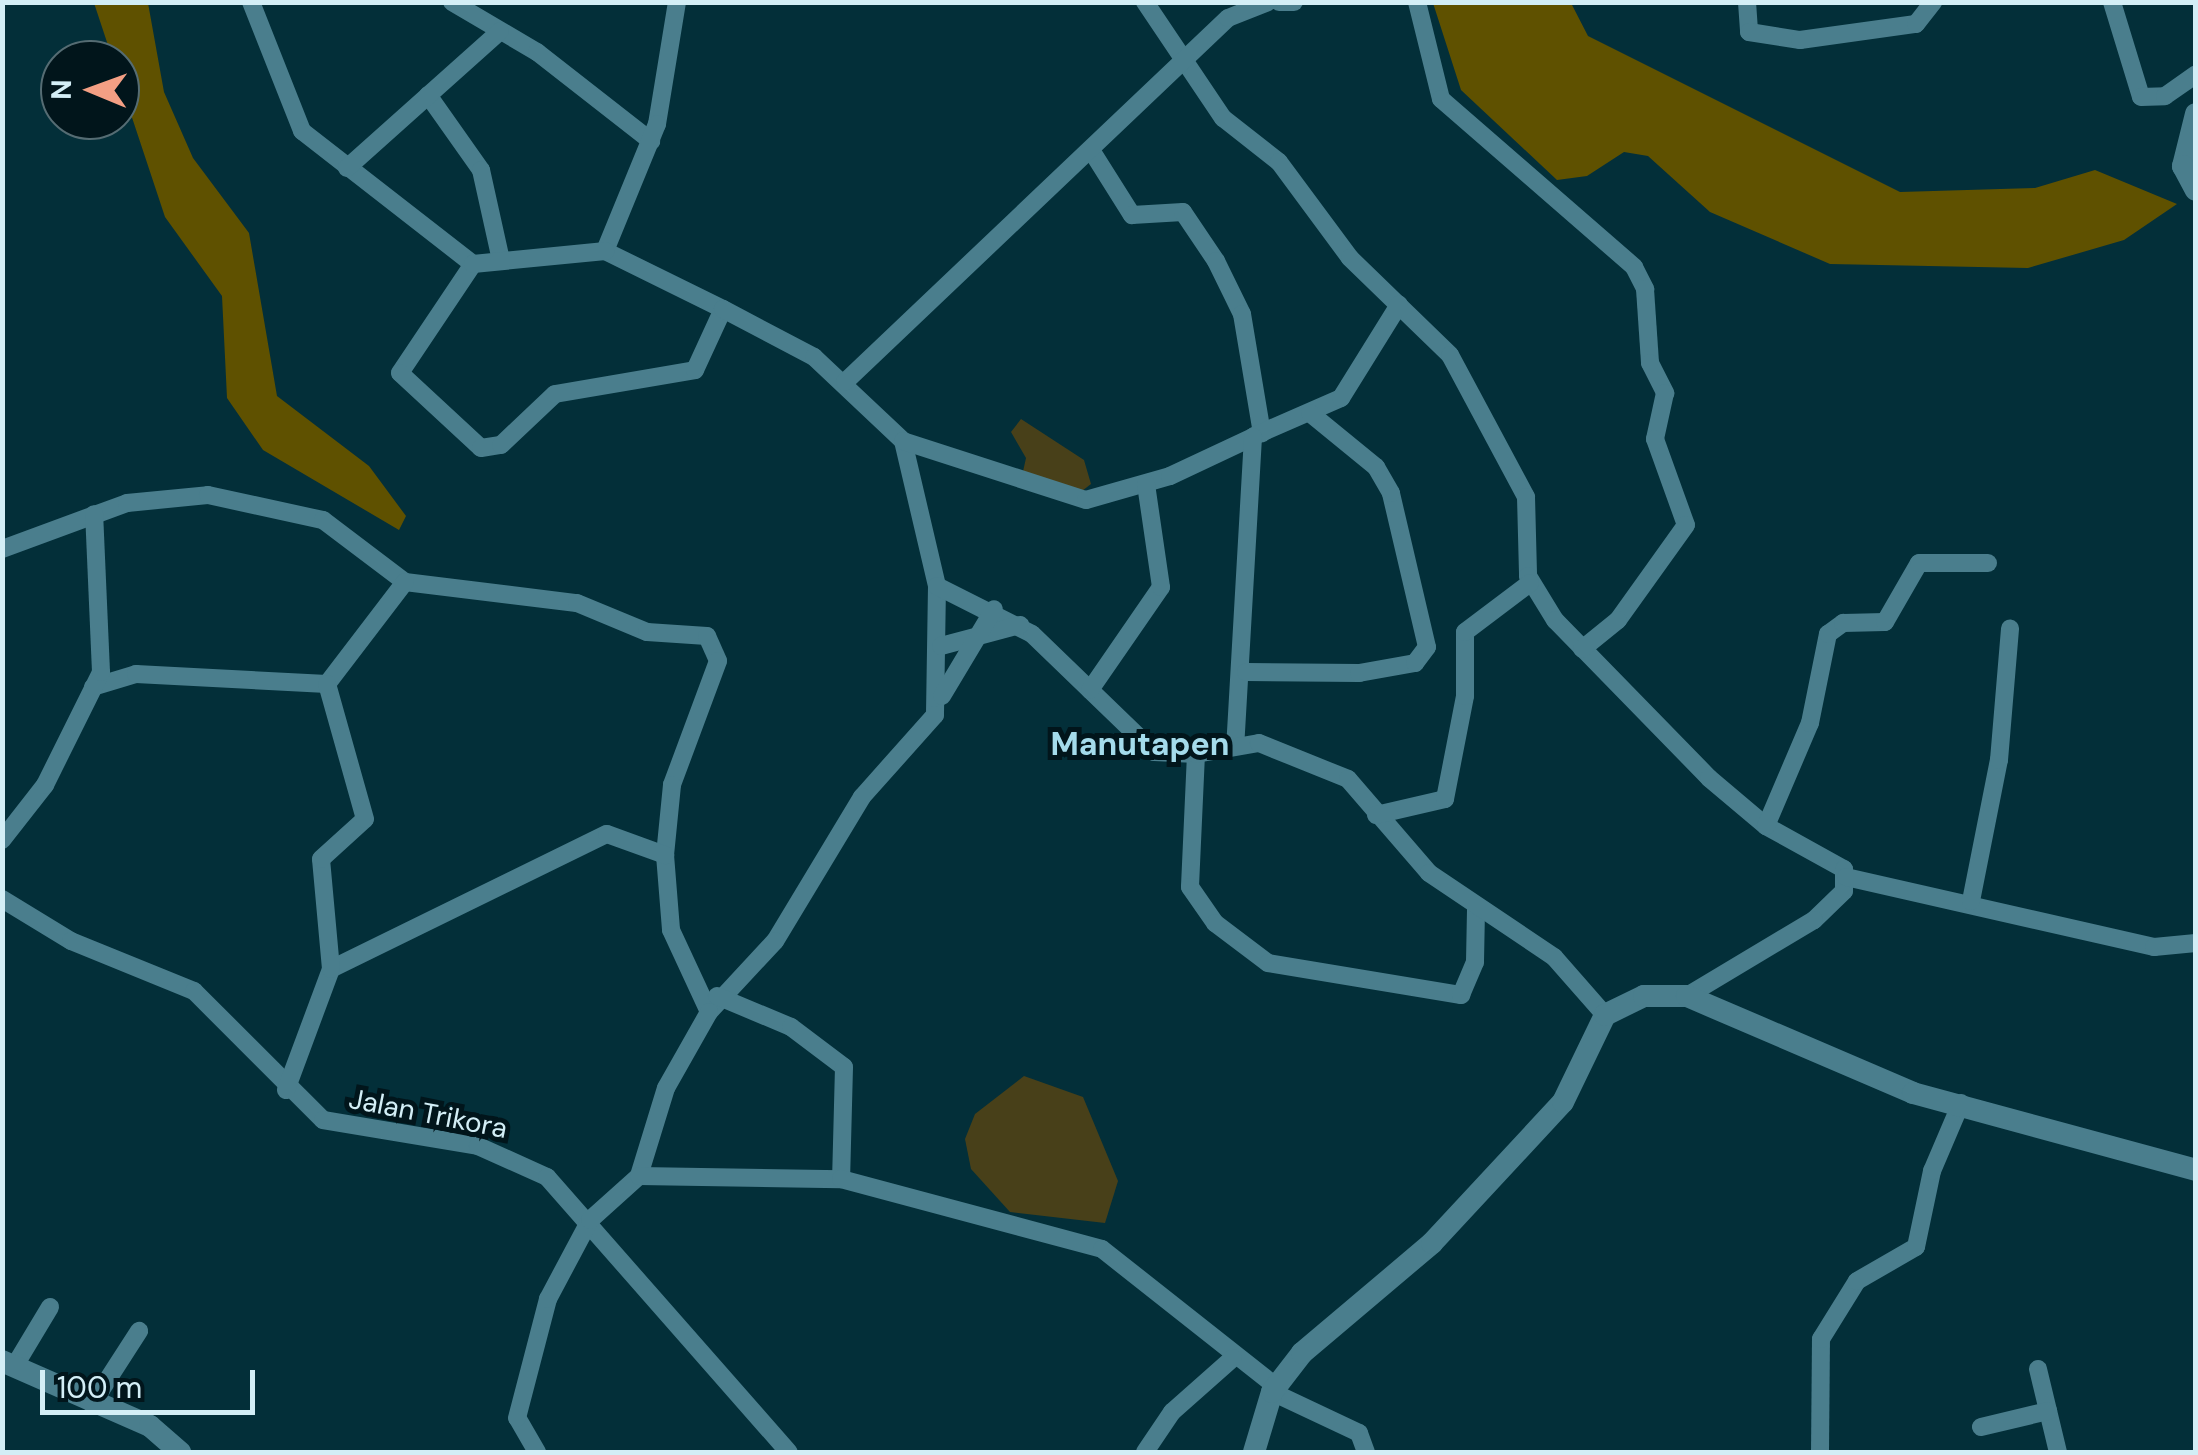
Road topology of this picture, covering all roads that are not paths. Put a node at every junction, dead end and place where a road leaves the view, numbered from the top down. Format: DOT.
graph roads {
  1 [pos="251,2"];
  2 [pos="452,2"];
  3 [pos="677,2"];
  4 [pos="1144,2"];
  5 [pos="1268,2"];
  6 [pos="1279,2"];
  7 [pos="1294,2"];
  8 [pos="1418,2"];
  9 [pos="1747,2"];
  10 [pos="1933,2"];
  11 [pos="2112,2"];
  12 [pos="500,31"];
  13 [pos="1183,64"];
  14 [pos="2196,74"];
  15 [pos="428,95"];
  16 [pos="2196,114"];
  17 [pos="651,140"];
  18 [pos="1091,150"];
  19 [pos="347,168"];
  20 [pos="2196,190"];
  21 [pos="605,251"];
  22 [pos="500,260"];
  23 [pos="473,264"];
  24 [pos="1399,305"];
  25 [pos="723,309"];
  26 [pos="845,382"];
  27 [pos="1310,412"];
  28 [pos="1258,435"];
  29 [pos="904,441"];
  30 [pos="1146,484"];
  31 [pos="94,514"];
  32 [pos="2,549"];
  33 [pos="1988,563"];
  34 [pos="405,582"];
  35 [pos="1530,583"];
  36 [pos="937,586"];
  37 [pos="994,609"];
  38 [pos="1020,624"];
  39 [pos="2010,628"];
  40 [pos="978,636"];
  41 [pos="941,646"];
  42 [pos="1582,649"];
  43 [pos="1246,672"];
  44 [pos="328,684"];
  45 [pos="93,687"];
  46 [pos="1090,690"];
  47 [pos="942,697"];
  48 [pos="1236,745"];
  49 [pos="1196,754"];
  50 [pos="1376,814"];
  51 [pos="1766,826"];
  52 [pos="2,840"];
  53 [pos="665,855"];
  54 [pos="1846,877"];
  55 [pos="2,898"];
  56 [pos="1970,901"];
  57 [pos="1476,908"];
  58 [pos="2196,943"];
  59 [pos="332,969"];
  60 [pos="728,996"];
  61 [pos="1686,996"];
  62 [pos="706,1004"];
  63 [pos="1605,1015"];
  64 [pos="286,1090"];
  65 [pos="1961,1103"];
  66 [pos="2196,1170"];
  67 [pos="639,1176"];
  68 [pos="841,1179"];
  69 [pos="590,1220"];
  70 [pos="50,1308"];
  71 [pos="139,1330"];
  72 [pos="1233,1358"];
  73 [pos="8,1364"];
  74 [pos="2038,1369"];
  75 [pos="1274,1390"];
  76 [pos="92,1404"];
  77 [pos="2048,1411"];
  78 [pos="1981,1426"];
  79 [pos="180,1452"];
  80 [pos="537,1452"];
  81 [pos="789,1452"];
  82 [pos="1146,1452"];
  83 [pos="1254,1452"];
  84 [pos="1366,1452"];
  85 [pos="1820,1452"];
  86 [pos="2058,1452"];
  1 -- 19 [label="street"];
  2 -- 12 [label="street"];
  3 -- 17 [label="street"];
  4 -- 13 [label="street"];
  5 -- 13 [label="street"];
  6 -- 7 [label="street"];
  8 -- 42 [label="street"];
  9 -- 10 [label="street"];
  11 -- 14 [label="street"];
  12 -- 15 [label="street"];
  12 -- 17 [label="street"];
  13 -- 18 [label="street"];
  13 -- 24 [label="street"];
  15 -- 19 [label="street"];
  15 -- 22 [label="street"];
  16 -- 20 [label="street"];
  17 -- 21 [label="street"];
  18 -- 26 [label="street"];
  18 -- 28 [label="street"];
  19 -- 23 [label="street"];
  21 -- 22 [label="street"];
  21 -- 25 [label="street"];
  22 -- 23 [label="street"];
  23 -- 25 [label="street"];
  24 -- 27 [label="street"];
  24 -- 35 [label="street"];
  25 -- 26 [label="street"];
  26 -- 29 [label="street"];
  27 -- 28 [label="street"];
  27 -- 43 [label="street"];
  28 -- 30 [label="street"];
  28 -- 43 [label="street"];
  29 -- 30 [label="street"];
  29 -- 36 [label="street"];
  30 -- 46 [label="street"];
  31 -- 32 [label="street"];
  31 -- 34 [label="street"];
  31 -- 45 [label="street"];
  33 -- 51 [label="street"];
  34 -- 44 [label="street"];
  34 -- 53 [label="street"];
  35 -- 42 [label="street"];
  35 -- 50 [label="street"];
  36 -- 37 [label="street"];
  36 -- 41 [label="street"];
  37 -- 38 [label="street"];
  37 -- 40 [label="street"];
  38 -- 40 [label="street"];
  38 -- 46 [label="street"];
  39 -- 56 [label="street"];
  40 -- 41 [label="street"];
  40 -- 47 [label="street"];
  41 -- 47 [label="street"];
  42 -- 51 [label="street"];
  43 -- 48 [label="street"];
  44 -- 45 [label="street"];
  44 -- 59 [label="street"];
  45 -- 52 [label="street"];
  46 -- 49 [label="street"];
  47 -- 60 [label="street"];
  48 -- 49 [label="street"];
  48 -- 50 [label="street"];
  49 -- 57 [label="street"];
  50 -- 57 [label="street"];
  51 -- 54 [label="street"];
  53 -- 59 [label="street"];
  53 -- 62 [label="street"];
  54 -- 56 [label="street"];
  54 -- 61 [label="street"];
  55 -- 64 [label="street, Jalan Trikora"];
  56 -- 58 [label="street"];
  57 -- 63 [label="street"];
  59 -- 64 [label="street"];
  60 -- 62 [label="street"];
  60 -- 68 [label="street"];
  61 -- 63 [label="street"];
  61 -- 65 [label="street"];
  62 -- 67 [label="street"];
  63 -- 75 [label="street"];
  64 -- 69 [label="street, Jalan Trikora"];
  65 -- 66 [label="street"];
  65 -- 85 [label="street"];
  67 -- 68 [label="street"];
  67 -- 69 [label="street"];
  68 -- 72 [label="street"];
  69 -- 80 [label="street"];
  69 -- 81 [label="street, Jalan Trikora"];
  70 -- 73 [label="street"];
  71 -- 76 [label="street"];
  72 -- 75 [label="street"];
  72 -- 82 [label="street"];
  73 -- 76 [label="street"];
  74 -- 77 [label="street"];
  75 -- 83 [label="street"];
  75 -- 84 [label="street"];
  76 -- 79 [label="street"];
  77 -- 78 [label="street"];
  77 -- 86 [label="street"];
}
